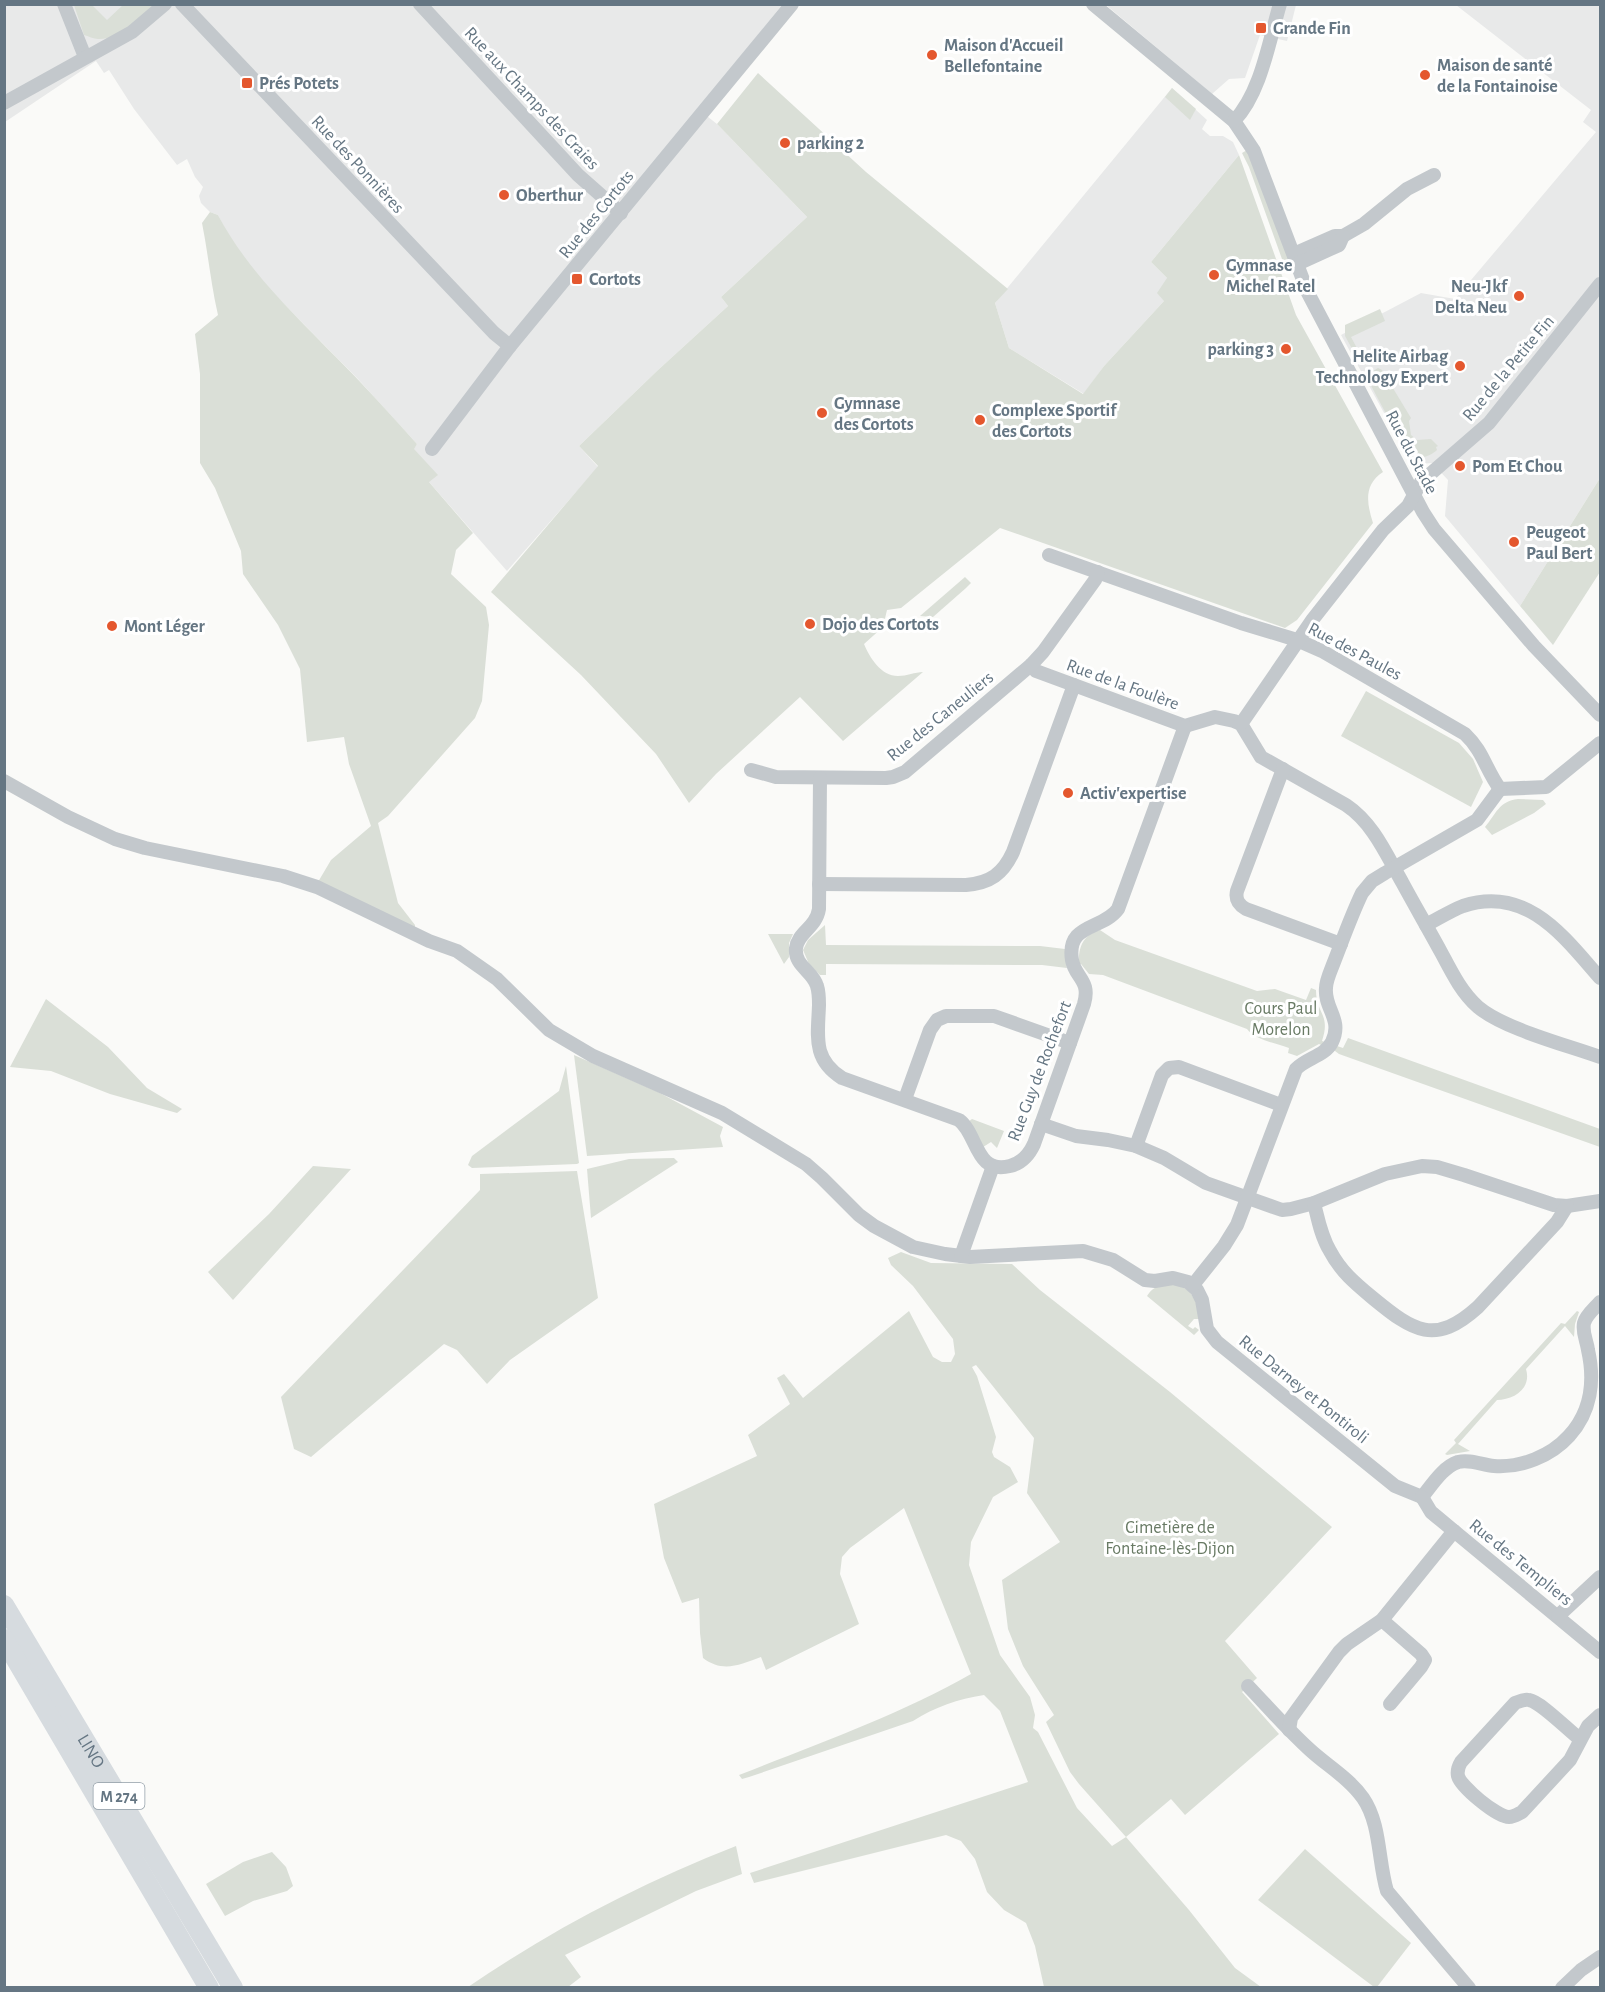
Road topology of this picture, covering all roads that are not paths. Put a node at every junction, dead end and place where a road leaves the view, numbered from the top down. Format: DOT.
graph roads {
  1 [pos="64,4"];
  2 [pos="165,4"];
  3 [pos="182,4"];
  4 [pos="420,4"];
  5 [pos="792,4"];
  6 [pos="1093,4"];
  7 [pos="1280,4"];
  8 [pos="91,54"];
  9 [pos="4,103"];
  10 [pos="1238,126"];
  11 [pos="1434,176"];
  12 [pos="621,213"];
  13 [pos="1295,259"];
  14 [pos="1600,284"];
  15 [pos="510,346"];
  16 [pos="432,449"];
  17 [pos="1414,496"];
  18 [pos="1049,555"];
  19 [pos="1098,572"];
  20 [pos="1298,640"];
  21 [pos="1031,665"];
  22 [pos="1074,685"];
  23 [pos="1600,715"];
  24 [pos="1241,724"];
  25 [pos="1185,726"];
  26 [pos="1600,743"];
  27 [pos="1283,769"];
  28 [pos="751,770"];
  29 [pos="820,778"];
  30 [pos="4,781"];
  31 [pos="1500,789"];
  32 [pos="1394,867"];
  33 [pos="819,884"];
  34 [pos="1426,925"];
  35 [pos="1341,944"];
  36 [pos="1600,978"];
  37 [pos="1070,1042"];
  38 [pos="1600,1057"];
  39 [pos="905,1100"];
  40 [pos="1281,1105"];
  41 [pos="1041,1124"];
  42 [pos="1136,1146"];
  43 [pos="993,1166"];
  44 [pos="1248,1198"];
  45 [pos="1600,1201"];
  46 [pos="1314,1203"];
  47 [pos="1567,1206"];
  48 [pos="961,1256"];
  49 [pos="1193,1285"];
  50 [pos="1600,1302"];
  51 [pos="1422,1497"];
  52 [pos="1454,1531"];
  53 [pos="1600,1577"];
  54 [pos="4,1605"];
  55 [pos="1558,1616"];
  56 [pos="1382,1620"];
  57 [pos="4,1639"];
  58 [pos="1600,1652"];
  59 [pos="1248,1686"];
  60 [pos="1390,1704"];
  61 [pos="1600,1715"];
  62 [pos="1289,1730"];
  63 [pos="1581,1739"];
  64 [pos="1600,1957"];
  65 [pos="209,1988"];
  66 [pos="233,1988"];
  67 [pos="1469,1988"];
  68 [pos="1562,1988"];
  1 -- 8 [label="street"];
  2 -- 8 [label="street"];
  3 -- 15 [label="street, Rue des Ponnières"];
  4 -- 12 [label="street, Rue aux Champs des Craies"];
  5 -- 12 [label="street, Rue des Cortots"];
  6 -- 10 [label="street"];
  7 -- 10 [label="street"];
  8 -- 9 [label="street"];
  10 -- 13 [label="street, Rue du Stade"];
  11 -- 13 [label="street"];
  12 -- 15 [label="street, Rue des Cortots"];
  13 -- 17 [label="street, Rue du Stade"];
  14 -- 17 [label="street, Rue de la Petite Fin"];
  15 -- 16 [label="street, Rue des Cortots"];
  17 -- 20 [label="street, Rue de la Petite Fin"];
  17 -- 23 [label="street, Rue du Stade"];
  18 -- 19 [label="street, Rue des Paules"];
  19 -- 20 [label="street, Rue des Paules"];
  19 -- 21 [label="street, Rue des Caneuliers"];
  20 -- 24 [label="street, Rue de la Petite Fin"];
  20 -- 31 [label="street, Rue des Paules"];
  21 -- 22 [label="street, Rue de la Foulère"];
  21 -- 29 [label="street, Rue des Caneuliers"];
  22 -- 25 [label="street, Rue de la Foulère"];
  22 -- 33 [label="street"];
  24 -- 25 [label="street, Rue de la Foulère"];
  24 -- 27 [label="street"];
  25 -- 37 [label="street, Rue Guy de Rochefort"];
  26 -- 31 [label="street"];
  27 -- 32 [label="street"];
  27 -- 35 [label="street"];
  28 -- 29 [label="street, Rue des Caneuliers"];
  29 -- 33 [label="street"];
  30 -- 48 [label="street"];
  31 -- 32 [label="street"];
  32 -- 34 [label="street"];
  32 -- 35 [label="street"];
  33 -- 39 [label="street"];
  34 -- 36 [label="street"];
  34 -- 38 [label="street"];
  35 -- 40 [label="street"];
  37 -- 39 [label="street"];
  37 -- 41 [label="street, Rue Guy de Rochefort"];
  39 -- 43 [label="street"];
  40 -- 42 [label="street"];
  40 -- 44 [label="street"];
  41 -- 42 [label="street"];
  41 -- 43 [label="street, Rue Guy de Rochefort"];
  42 -- 44 [label="street"];
  43 -- 48 [label="street"];
  44 -- 46 [label="street"];
  44 -- 49 [label="street"];
  45 -- 47 [label="street"];
  46 -- 47 [label="street"];
  46 -- 47 [label="street"];
  48 -- 49 [label="street"];
  49 -- 51 [label="street, Rue Darney et Pontiroli"];
  50 -- 51 [label="street"];
  51 -- 52 [label="street, Rue des Templiers"];
  52 -- 55 [label="street, Rue des Templiers"];
  52 -- 56 [label="street"];
  53 -- 55 [label="street"];
  54 -- 66 [label="highway, LINO / M 274"];
  55 -- 58 [label="street, Rue des Templiers"];
  56 -- 60 [label="street"];
  56 -- 62 [label="street"];
  57 -- 65 [label="highway, LINO / M 274"];
  59 -- 62 [label="street"];
  61 -- 63 [label="street"];
  62 -- 67 [label="street"];
  63 -- 63 [label="street"];
  64 -- 68 [label="street"];
}
